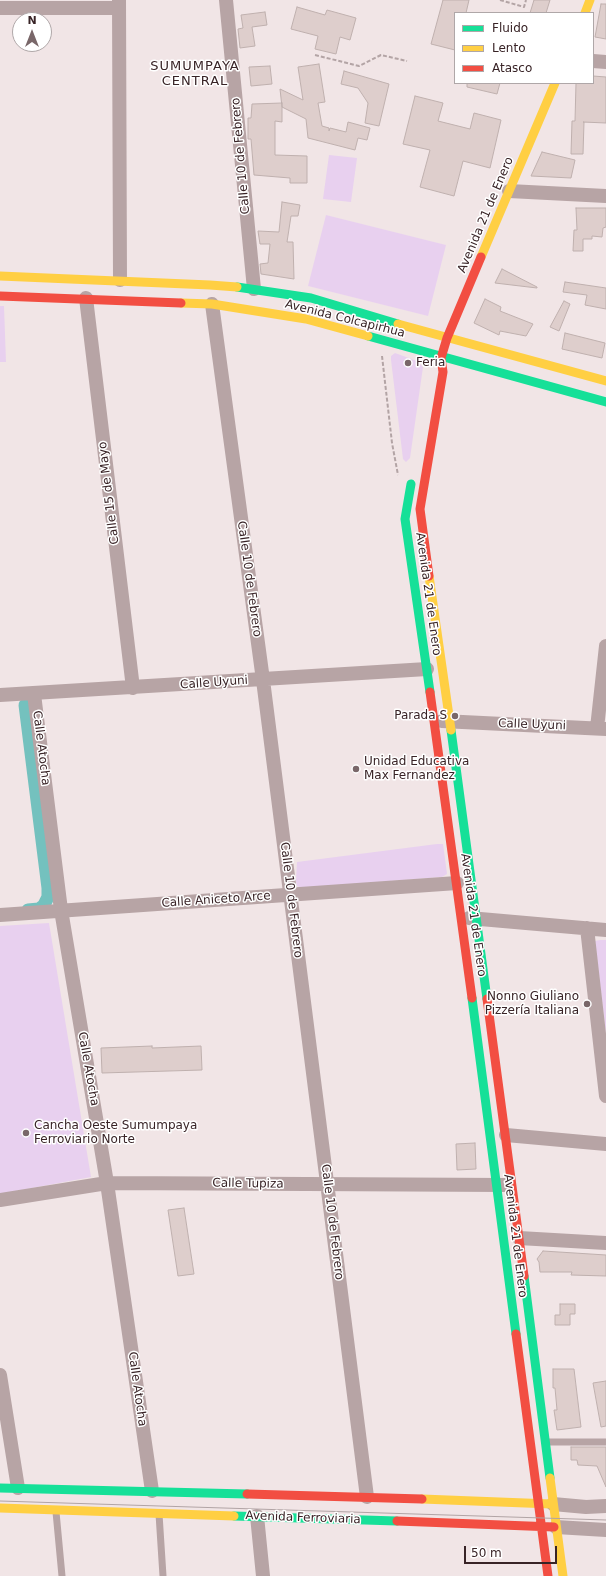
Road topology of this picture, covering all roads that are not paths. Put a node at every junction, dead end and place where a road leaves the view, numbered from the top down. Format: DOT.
graph roads {
  1 [pos="226,0"];
  2 [pos="590,0"];
  3 [pos="119,4"];
  4 [pos="0,8"];
  5 [pos="584,12"];
  6 [pos="594,61"];
  7 [pos="606,62"];
  8 [pos="555,84"];
  9 [pos="509,191"];
  10 [pos="606,196"];
  11 [pos="0,276"];
  12 [pos="120,280"];
  13 [pos="254,288"];
  14 [pos="0,296"];
  15 [pos="86,298"];
  16 [pos="212,304"];
  17 [pos="447,338"];
  18 [pos="441,358"];
  19 [pos="434,365"];
  20 [pos="606,381"];
  21 [pos="606,402"];
  22 [pos="412,473"];
  23 [pos="606,646"];
  24 [pos="427,669"];
  25 [pos="262,680"];
  26 [pos="133,688"];
  27 [pos="34,694"];
  28 [pos="0,695"];
  29 [pos="433,720"];
  30 [pos="449,722"];
  31 [pos="602,728"];
  32 [pos="456,883"];
  33 [pos="290,895"];
  34 [pos="61,910"];
  35 [pos="0,915"];
  36 [pos="461,917"];
  37 [pos="477,919"];
  38 [pos="587,928"];
  39 [pos="606,930"];
  40 [pos="603,1047"];
  41 [pos="606,1096"];
  42 [pos="506,1135"];
  43 [pos="606,1144"];
  44 [pos="107,1183"];
  45 [pos="511,1184"];
  46 [pos="327,1185"];
  47 [pos="497,1186"];
  48 [pos="0,1200"];
  49 [pos="519,1238"];
  50 [pos="606,1243"];
  51 [pos="0,1376"];
  52 [pos="546,1442"];
  53 [pos="606,1442"];
  54 [pos="0,1488"];
  55 [pos="18,1488"];
  56 [pos="152,1491"];
  57 [pos="367,1497"];
  58 [pos="538,1504"];
  59 [pos="553,1504"];
  60 [pos="606,1506"];
  61 [pos="0,1508"];
  62 [pos="56,1510"];
  63 [pos="159,1514"];
  64 [pos="257,1516"];
  65 [pos="541,1526"];
  66 [pos="556,1527"];
  67 [pos="606,1530"];
  68 [pos="62,1576"];
  69 [pos="163,1576"];
  70 [pos="263,1576"];
  71 [pos="548,1576"];
  72 [pos="563,1576"];
  1 -- 13 [label="street, Calle 10 de Febrero"];
  2 -- 5 [label="street"];
  3 -- 4 [label="street"];
  3 -- 12 [label="street"];
  6 -- 7 [label="street"];
  8 -- 9 [label="street, Avenida 21 de Enero"];
  9 -- 10 [label="street"];
  9 -- 17 [label="street, Avenida 21 de Enero"];
  11 -- 12 [label="street, Avenida Colcapirhua"];
  12 -- 13 [label="street, Avenida Colcapirhua"];
  13 -- 17 [label="street, Avenida Colcapirhua"];
  14 -- 15 [label="street, Avenida Colcapirhua"];
  15 -- 16 [label="street, Avenida Colcapirhua"];
  15 -- 26 [label="street, Calle 15 de Mayo"];
  16 -- 18 [label="street, Avenida Colcapirhua"];
  16 -- 25 [label="street, Calle 10 de Febrero"];
  17 -- 18 [label="street, Avenida 21 de Enero"];
  17 -- 20 [label="street, Avenida Colcapirhua"];
  18 -- 19 [label="street, Avenida 21 de Enero"];
  18 -- 21 [label="street, Avenida Colcapirhua"];
  18 -- 30 [label="street, Avenida 21 de Enero"];
  22 -- 24 [label="street, Avenida 21 de Enero"];
  23 -- 31 [label="street"];
  24 -- 25 [label="street, Calle Uyuni"];
  24 -- 29 [label="street, Avenida 21 de Enero"];
  25 -- 26 [label="street, Calle Uyuni"];
  25 -- 33 [label="street, Calle 10 de Febrero"];
  26 -- 27 [label="street, Calle Uyuni"];
  27 -- 28 [label="street, Calle Uyuni"];
  27 -- 34 [label="street, Calle Atocha"];
  29 -- 30 [label="street, Calle Uyuni"];
  29 -- 32 [label="street, Avenida 21 de Enero"];
  30 -- 31 [label="street, Calle Uyuni"];
  30 -- 37 [label="street, Avenida 21 de Enero"];
  32 -- 33 [label="street, Calle Aniceto Arce"];
  32 -- 36 [label="street, Avenida 21 de Enero"];
  33 -- 34 [label="street, Calle Aniceto Arce"];
  33 -- 46 [label="street, Calle 10 de Febrero"];
  34 -- 35 [label="street, Calle Aniceto Arce"];
  34 -- 44 [label="street, Calle Atocha"];
  36 -- 37 [label="street"];
  36 -- 47 [label="street, Avenida 21 de Enero"];
  37 -- 38 [label="street"];
  37 -- 42 [label="street, Avenida 21 de Enero"];
  38 -- 39 [label="street"];
  38 -- 40 [label="street"];
  40 -- 41 [label="street"];
  42 -- 43 [label="street"];
  42 -- 45 [label="street, Avenida 21 de Enero"];
  44 -- 46 [label="street, Calle Tupiza"];
  44 -- 48 [label="street, Calle Tupiza"];
  44 -- 56 [label="street, Calle Atocha"];
  45 -- 47 [label="street, Calle Tupiza"];
  45 -- 49 [label="street, Avenida 21 de Enero"];
  46 -- 47 [label="street, Calle Tupiza"];
  46 -- 57 [label="street, Calle 10 de Febrero"];
  47 -- 58 [label="street, Avenida 21 de Enero"];
  49 -- 50 [label="street"];
  49 -- 52 [label="street, Avenida 21 de Enero"];
  51 -- 55 [label="street"];
  52 -- 53 [label="lane"];
  52 -- 59 [label="street, Avenida 21 de Enero"];
  54 -- 55 [label="street, Avenida Ferroviaria"];
  55 -- 56 [label="street, Avenida Ferroviaria"];
  56 -- 57 [label="street, Avenida Ferroviaria"];
  57 -- 58 [label="street, Avenida Ferroviaria"];
  58 -- 59 [label="street, Avenida Ferroviaria"];
  58 -- 65 [label="street, Avenida 21 de Enero"];
  59 -- 60 [label="street, Avenida Ferroviaria"];
  59 -- 66 [label="street, Avenida 21 de Enero"];
  61 -- 62 [label="street, Avenida Ferroviaria"];
  62 -- 63 [label="street, Avenida Ferroviaria"];
  62 -- 68 [label="lane"];
  63 -- 64 [label="street, Avenida Ferroviaria"];
  63 -- 69 [label="lane"];
  64 -- 65 [label="street, Avenida Ferroviaria"];
  64 -- 70 [label="street"];
  65 -- 66 [label="street, Avenida Ferroviaria"];
  65 -- 71 [label="street, Avenida 21 de Enero"];
  66 -- 67 [label="street, Avenida Ferroviaria"];
  66 -- 72 [label="street, Avenida 21 de Enero"];
}
